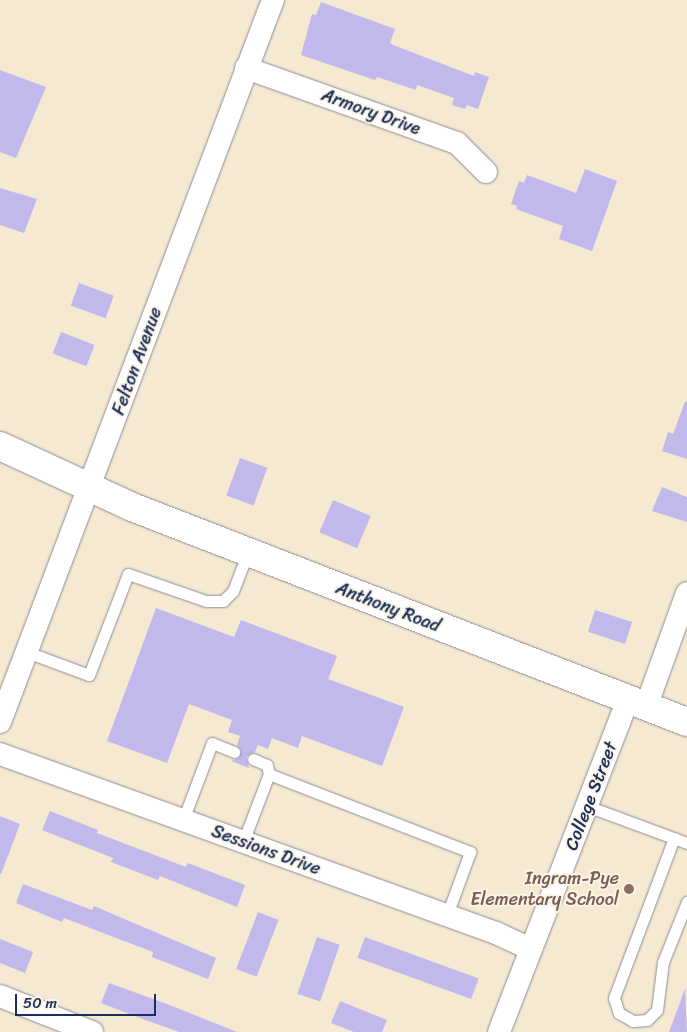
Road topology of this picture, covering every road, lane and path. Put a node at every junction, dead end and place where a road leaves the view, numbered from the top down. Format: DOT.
graph roads {
  1 [pos="273,0"];
  2 [pos="246,68"];
  3 [pos="486,172"];
  4 [pos="0,446"];
  5 [pos="90,488"];
  6 [pos="248,552"];
  7 [pos="687,593"];
  8 [pos="27,652"];
  9 [pos="637,704"];
  10 [pos="0,722"];
  11 [pos="687,722"];
  12 [pos="234,752"];
  13 [pos="0,754"];
  14 [pos="253,759"];
  15 [pos="269,774"];
  16 [pos="587,806"];
  17 [pos="183,820"];
  18 [pos="674,838"];
  19 [pos="244,842"];
  20 [pos="687,843"];
  21 [pos="687,902"];
  22 [pos="447,915"];
  23 [pos="531,949"];
  24 [pos="0,996"];
  25 [pos="51,1025"];
  26 [pos="92,1032"];
  27 [pos="499,1032"];
  1 -- 2 [label="street, Felton Avenue"];
  2 -- 3 [label="street, Armory Drive"];
  2 -- 5 [label="street, Felton Avenue"];
  4 -- 5 [label="street, Anthony Road"];
  5 -- 6 [label="street, Anthony Road"];
  5 -- 8 [label="street, Felton Avenue"];
  6 -- 8 [label="lane"];
  6 -- 9 [label="street, Anthony Road"];
  7 -- 9 [label="street, College Street"];
  8 -- 10 [label="street, Felton Avenue"];
  9 -- 11 [label="street, Anthony Road"];
  9 -- 16 [label="street, College Street"];
  12 -- 17 [label="lane"];
  13 -- 17 [label="street, Sessions Drive"];
  14 -- 15 [label="lane"];
  15 -- 19 [label="lane"];
  15 -- 22 [label="lane"];
  16 -- 18 [label="lane"];
  16 -- 23 [label="street, College Street"];
  17 -- 19 [label="street, Sessions Drive"];
  18 -- 20 [label="lane"];
  18 -- 21 [label="lane"];
  19 -- 22 [label="street, Sessions Drive"];
  22 -- 23 [label="street, Sessions Drive"];
  23 -- 27 [label="street, College Street"];
  24 -- 25 [label="street"];
  25 -- 26 [label="street"];
}
